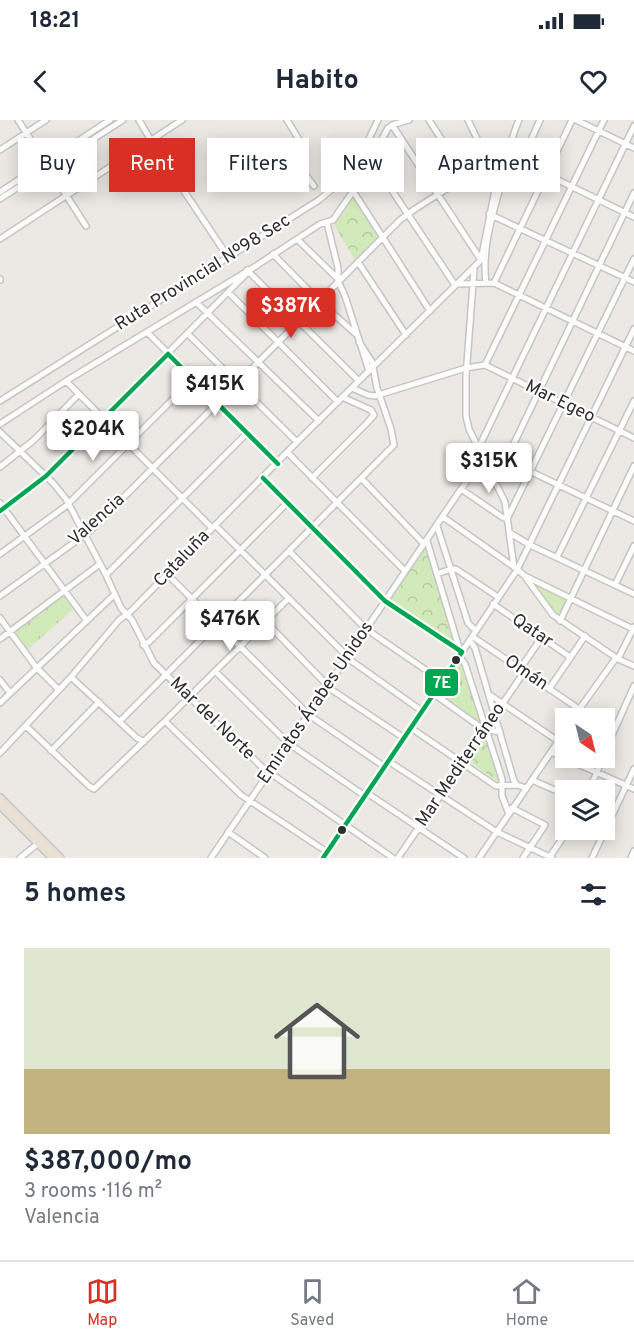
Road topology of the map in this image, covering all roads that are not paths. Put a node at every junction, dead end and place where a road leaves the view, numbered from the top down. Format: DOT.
graph roads {
  1 [pos="18,120"];
  2 [pos="46,120"];
  3 [pos="110,120"];
  4 [pos="123,120"];
  5 [pos="139,120"];
  6 [pos="182,120"];
  7 [pos="287,120"];
  8 [pos="378,120"];
  9 [pos="409,120"];
  10 [pos="429,120"];
  11 [pos="468,120"];
  12 [pos="519,120"];
  13 [pos="540,120"];
  14 [pos="574,120"];
  15 [pos="604,120"];
  16 [pos="392,125"];
  17 [pos="634,126"];
  18 [pos="599,131"];
  19 [pos="26,133"];
  20 [pos="29,138"];
  21 [pos="85,138"];
  22 [pos="93,138"];
  23 [pos="150,138"];
  24 [pos="154,138"];
  25 [pos="370,138"];
  26 [pos="382,138"];
  27 [pos="441,138"];
  28 [pos="477,138"];
  29 [pos="514,138"];
  30 [pos="532,138"];
  31 [pos="626,144"];
  32 [pos="560,147"];
  33 [pos="634,147"];
  34 [pos="0,150"];
  35 [pos="109,168"];
  36 [pos="560,180"];
  37 [pos="18,182"];
  38 [pos="18,186"];
  39 [pos="314,186"];
  40 [pos="572,186"];
  41 [pos="0,192"];
  42 [pos="64,192"];
  43 [pos="185,192"];
  44 [pos="330,192"];
  45 [pos="352,192"];
  46 [pos="354,192"];
  47 [pos="394,192"];
  48 [pos="440,192"];
  49 [pos="496,192"];
  50 [pos="537,192"];
  51 [pos="634,193"];
  52 [pos="437,194"];
  53 [pos="66,196"];
  54 [pos="0,199"];
  55 [pos="598,200"];
  56 [pos="408,213"];
  57 [pos="625,213"];
  58 [pos="490,214"];
  59 [pos="634,218"];
  60 [pos="327,223"];
  61 [pos="86,226"];
  62 [pos="520,227"];
  63 [pos="383,238"];
  64 [pos="0,239"];
  65 [pos="297,239"];
  66 [pos="546,240"];
  67 [pos="573,253"];
  68 [pos="273,254"];
  69 [pos="486,255"];
  70 [pos="228,257"];
  71 [pos="634,259"];
  72 [pos="481,260"];
  73 [pos="358,262"];
  74 [pos="599,265"];
  75 [pos="474,270"];
  76 [pos="248,271"];
  77 [pos="625,278"];
  78 [pos="338,280"];
  79 [pos="634,282"];
  80 [pos="486,283"];
  81 [pos="494,283"];
  82 [pos="473,284"];
  83 [pos="457,285"];
  84 [pos="228,292"];
  85 [pos="520,295"];
  86 [pos="319,301"];
  87 [pos="196,302"];
  88 [pos="546,308"];
  89 [pos="430,311"];
  90 [pos="208,313"];
  91 [pos="572,321"];
  92 [pos="298,322"];
  93 [pos="634,329"];
  94 [pos="147,332"];
  95 [pos="598,333"];
  96 [pos="188,334"];
  97 [pos="406,335"];
  98 [pos="358,339"];
  99 [pos="279,342"];
  100 [pos="625,347"];
  101 [pos="634,351"];
  102 [pos="168,354"];
  103 [pos="258,362"];
  104 [pos="485,366"];
  105 [pos="466,368"];
  106 [pos="371,369"];
  107 [pos="512,378"];
  108 [pos="193,379"];
  109 [pos="66,381"];
  110 [pos="359,381"];
  111 [pos="238,383"];
  112 [pos="352,388"];
  113 [pos="538,392"];
  114 [pos="78,394"];
  115 [pos="377,395"];
  116 [pos="0,400"];
  117 [pos="340,400"];
  118 [pos="634,401"];
  119 [pos="217,403"];
  120 [pos="564,404"];
  121 [pos="370,409"];
  122 [pos="385,412"];
  123 [pos="591,417"];
  124 [pos="103,419"];
  125 [pos="319,421"];
  126 [pos="0,424"];
  127 [pos="620,431"];
  128 [pos="0,432"];
  129 [pos="247,433"];
  130 [pos="634,438"];
  131 [pos="297,442"];
  132 [pos="128,443"];
  133 [pos="479,447"];
  134 [pos="20,452"];
  135 [pos="288,453"];
  136 [pos="483,459"];
  137 [pos="506,460"];
  138 [pos="278,464"];
  139 [pos="634,466"];
  140 [pos="0,467"];
  141 [pos="152,468"];
  142 [pos="531,471"];
  143 [pos="46,476"];
  144 [pos="263,478"];
  145 [pos="312,478"];
  146 [pos="362,478"];
  147 [pos="559,484"];
  148 [pos="461,489"];
  149 [pos="182,498"];
  150 [pos="587,498"];
  151 [pos="69,503"];
  152 [pos="287,503"];
  153 [pos="338,503"];
  154 [pos="1,507"];
  155 [pos="613,510"];
  156 [pos="443,517"];
  157 [pos="507,519"];
  158 [pos="634,521"];
  159 [pos="214,526"];
  160 [pos="437,526"];
  161 [pos="313,528"];
  162 [pos="510,533"];
  163 [pos="85,535"];
  164 [pos="24,537"];
  165 [pos="425,542"];
  166 [pos="530,545"];
  167 [pos="634,546"];
  168 [pos="241,551"];
  169 [pos="289,551"];
  170 [pos="0,554"];
  171 [pos="556,557"];
  172 [pos="45,564"];
  173 [pos="100,564"];
  174 [pos="451,568"];
  175 [pos="515,569"];
  176 [pos="583,571"];
  177 [pos="405,572"];
  178 [pos="167,574"];
  179 [pos="438,574"];
  180 [pos="106,575"];
  181 [pos="266,575"];
  182 [pos="525,576"];
  183 [pos="615,585"];
  184 [pos="64,591"];
  185 [pos="634,594"];
  186 [pos="114,595"];
  187 [pos="0,596"];
  188 [pos="498,597"];
  189 [pos="288,598"];
  190 [pos="570,598"];
  191 [pos="192,599"];
  192 [pos="385,601"];
  193 [pos="493,604"];
  194 [pos="127,615"];
  195 [pos="0,618"];
  196 [pos="87,621"];
  197 [pos="265,621"];
  198 [pos="560,621"];
  199 [pos="217,623"];
  200 [pos="634,628"];
  201 [pos="366,629"];
  202 [pos="476,631"];
  203 [pos="10,632"];
  204 [pos="585,636"];
  205 [pos="542,638"];
  206 [pos="0,639"];
  207 [pos="471,639"];
  208 [pos="143,645"];
  209 [pos="240,646"];
  210 [pos="460,653"];
  211 [pos="348,657"];
  212 [pos="570,657"];
  213 [pos="617,659"];
  214 [pos="634,666"];
  215 [pos="36,667"];
  216 [pos="522,670"];
  217 [pos="215,671"];
  218 [pos="167,675"];
  219 [pos="71,677"];
  220 [pos="0,680"];
  221 [pos="442,681"];
  222 [pos="328,686"];
  223 [pos="634,686"];
  224 [pos="549,689"];
  225 [pos="59,690"];
  226 [pos="10,693"];
  227 [pos="434,694"];
  228 [pos="489,695"];
  229 [pos="190,696"];
  230 [pos="0,702"];
  231 [pos="99,702"];
  232 [pos="503,705"];
  233 [pos="578,708"];
  234 [pos="580,708"];
  235 [pos="422,711"];
  236 [pos="495,713"];
  237 [pos="309,714"];
  238 [pos="120,721"];
  239 [pos="165,721"];
  240 [pos="26,726"];
  241 [pos="411,728"];
  242 [pos="615,728"];
  243 [pos="486,729"];
  244 [pos="500,732"];
  245 [pos="404,738"];
  246 [pos="555,739"];
  247 [pos="144,742"];
  248 [pos="288,743"];
  249 [pos="555,746"];
  250 [pos="51,751"];
  251 [pos="551,752"];
  252 [pos="0,753"];
  253 [pos="388,761"];
  254 [pos="463,763"];
  255 [pos="384,767"];
  256 [pos="598,768"];
  257 [pos="634,769"];
  258 [pos="596,772"];
  259 [pos="269,773"];
  260 [pos="532,780"];
  261 [pos="593,780"];
  262 [pos="517,785"];
  263 [pos="626,786"];
  264 [pos="502,787"];
  265 [pos="526,788"];
  266 [pos="634,789"];
  267 [pos="555,790"];
  268 [pos="366,795"];
  269 [pos="440,796"];
  270 [pos="0,798"];
  271 [pos="250,801"];
  272 [pos="0,805"];
  273 [pos="512,808"];
  274 [pos="509,814"];
  275 [pos="345,825"];
  276 [pos="419,827"];
  277 [pos="228,832"];
  278 [pos="497,832"];
  279 [pos="562,840"];
  280 [pos="40,842"];
  281 [pos="531,847"];
  282 [pos="634,851"];
  283 [pos="327,852"];
  284 [pos="20,858"];
  285 [pos="53,858"];
  286 [pos="60,858"];
  287 [pos="211,858"];
  288 [pos="265,858"];
  289 [pos="323,858"];
  290 [pos="393,858"];
  291 [pos="398,858"];
  292 [pos="464,858"];
  293 [pos="479,858"];
  294 [pos="523,858"];
  295 [pos="550,858"];
  296 [pos="592,858"];
  297 [pos="631,858"];
  1 -- 19 [label="street"];
  2 -- 19 [label="street"];
  3 -- 21 [label="street"];
  4 -- 22 [label="street"];
  5 -- 23 [label="street"];
  6 -- 24 [label="street"];
  7 -- 39 [label="street"];
  8 -- 25 [label="street, Ruta Provincial Nº98 Sec"];
  9 -- 16 [label="street"];
  10 -- 27 [label="street"];
  11 -- 28 [label="street"];
  12 -- 29 [label="street"];
  13 -- 30 [label="street"];
  14 -- 18 [label="street"];
  14 -- 32 [label="street"];
  15 -- 18 [label="street"];
  16 -- 26 [label="street"];
  16 -- 52 [label="street"];
  17 -- 31 [label="street"];
  18 -- 31 [label="street"];
  18 -- 40 [label="street"];
  19 -- 20 [label="street"];
  19 -- 34 [label="street"];
  31 -- 33 [label="street"];
  31 -- 55 [label="street"];
  35 -- 53 [label="street"];
  36 -- 40 [label="street"];
  37 -- 41 [label="street"];
  38 -- 54 [label="street"];
  40 -- 55 [label="street"];
  40 -- 66 [label="street"];
  42 -- 53 [label="street"];
  43 -- 70 [label="street"];
  44 -- 70 [label="street, Ruta Provincial Nº98 Sec"];
  45 -- 60 [label="street"];
  46 -- 63 [label="street"];
  47 -- 56 [label="street"];
  48 -- 52 [label="street, Valencia"];
  49 -- 58 [label="street"];
  50 -- 62 [label="street"];
  51 -- 57 [label="street"];
  52 -- 56 [label="street, Valencia"];
  52 -- 72 [label="street"];
  53 -- 61 [label="street"];
  53 -- 64 [label="street"];
  55 -- 57 [label="street"];
  55 -- 67 [label="street"];
  56 -- 63 [label="street, Valencia"];
  56 -- 83 [label="street"];
  57 -- 59 [label="street"];
  57 -- 74 [label="street"];
  58 -- 62 [label="street"];
  58 -- 69 [label="street"];
  58 -- 72 [label="street"];
  60 -- 65 [label="street"];
  60 -- 78 [label="street"];
  62 -- 66 [label="street"];
  62 -- 81 [label="street"];
  63 -- 73 [label="street, Valencia"];
  63 -- 89 [label="street"];
  65 -- 68 [label="street"];
  65 -- 78 [label="street"];
  66 -- 67 [label="street"];
  66 -- 85 [label="street"];
  67 -- 74 [label="street"];
  67 -- 88 [label="street"];
  68 -- 76 [label="street"];
  68 -- 86 [label="street"];
  69 -- 75 [label="street"];
  69 -- 80 [label="street"];
  70 -- 116 [label="street, Ruta Provincial Nº98 Sec"];
  71 -- 77 [label="street"];
  72 -- 83 [label="street"];
  73 -- 78 [label="street, Valencia"];
  73 -- 97 [label="street"];
  74 -- 77 [label="street"];
  74 -- 91 [label="street"];
  75 -- 82 [label="street"];
  75 -- 83 [label="street"];
  76 -- 84 [label="street"];
  76 -- 87 [label="street"];
  76 -- 92 [label="street"];
  77 -- 79 [label="street"];
  77 -- 95 [label="street"];
  78 -- 86 [label="street, Valencia"];
  78 -- 98 [label="street"];
  80 -- 81 [label="street"];
  80 -- 82 [label="street"];
  81 -- 85 [label="street"];
  82 -- 83 [label="street"];
  82 -- 105 [label="street"];
  83 -- 89 [label="street, Cataluña"];
  84 -- 90 [label="street"];
  84 -- 99 [label="street"];
  85 -- 88 [label="street"];
  85 -- 104 [label="street"];
  86 -- 92 [label="street, Valencia"];
  86 -- 98 [label="street"];
  87 -- 90 [label="street"];
  87 -- 94 [label="street"];
  88 -- 91 [label="street"];
  88 -- 107 [label="street"];
  89 -- 97 [label="street, Cataluña"];
  90 -- 96 [label="street"];
  90 -- 103 [label="street"];
  91 -- 95 [label="street"];
  91 -- 113 [label="street"];
  92 -- 99 [label="street, Valencia"];
  92 -- 110 [label="street"];
  93 -- 100 [label="street"];
  94 -- 102 [label="street"];
  94 -- 109 [label="street"];
  95 -- 100 [label="street"];
  95 -- 120 [label="street"];
  96 -- 102 [label="street"];
  96 -- 111 [label="street"];
  97 -- 106 [label="street, Cataluña"];
  98 -- 106 [label="street"];
  99 -- 103 [label="street, Valencia"];
  99 -- 117 [label="street"];
  100 -- 101 [label="street"];
  100 -- 123 [label="street"];
  102 -- 108 [label="street"];
  102 -- 124 [label="street"];
  103 -- 111 [label="street, Valencia"];
  103 -- 125 [label="street"];
  104 -- 105 [label="street"];
  104 -- 107 [label="street, Mar Egeo"];
  105 -- 115 [label="street"];
  105 -- 133 [label="street"];
  106 -- 110 [label="street, Cataluña"];
  106 -- 115 [label="street"];
  107 -- 113 [label="street, Mar Egeo"];
  107 -- 133 [label="street"];
  108 -- 119 [label="street"];
  108 -- 132 [label="street"];
  109 -- 114 [label="street"];
  109 -- 126 [label="street"];
  110 -- 112 [label="street, Cataluña"];
  111 -- 119 [label="street, Valencia"];
  111 -- 131 [label="street"];
  112 -- 115 [label="street"];
  112 -- 117 [label="street, Cataluña"];
  113 -- 120 [label="street, Mar Egeo"];
  113 -- 137 [label="street"];
  114 -- 124 [label="street"];
  114 -- 134 [label="street"];
  115 -- 121 [label="street"];
  115 -- 122 [label="street"];
  117 -- 121 [label="street"];
  117 -- 125 [label="street, Cataluña"];
  118 -- 127 [label="street"];
  119 -- 129 [label="street"];
  119 -- 141 [label="street, Valencia"];
  120 -- 123 [label="street, Mar Egeo"];
  120 -- 142 [label="street"];
  121 -- 122 [label="street"];
  121 -- 145 [label="street"];
  122 -- 146 [label="street"];
  123 -- 127 [label="street, Mar Egeo"];
  123 -- 147 [label="street"];
  124 -- 132 [label="street"];
  124 -- 143 [label="street"];
  125 -- 131 [label="street, Cataluña"];
  127 -- 130 [label="street, Mar Egeo"];
  127 -- 150 [label="street"];
  128 -- 134 [label="street, Mar del Norte"];
  129 -- 138 [label="street"];
  129 -- 149 [label="street"];
  131 -- 135 [label="street, Cataluña"];
  132 -- 141 [label="street"];
  132 -- 151 [label="street"];
  133 -- 136 [label="street"];
  133 -- 137 [label="street"];
  134 -- 140 [label="street"];
  134 -- 143 [label="street, Mar del Norte"];
  135 -- 138 [label="street, Cataluña"];
  135 -- 145 [label="street"];
  136 -- 148 [label="street, Emiratos Árabes Unidos"];
  136 -- 157 [label="street"];
  137 -- 142 [label="street"];
  138 -- 144 [label="street, Cataluña"];
  139 -- 155 [label="street"];
  141 -- 149 [label="street"];
  141 -- 163 [label="street, Valencia"];
  142 -- 147 [label="street"];
  142 -- 157 [label="street"];
  143 -- 151 [label="street, Mar del Norte"];
  143 -- 154 [label="street"];
  144 -- 152 [label="street"];
  144 -- 159 [label="street, Cataluña"];
  145 -- 153 [label="street"];
  146 -- 153 [label="street"];
  146 -- 165 [label="street"];
  147 -- 150 [label="street"];
  147 -- 166 [label="street"];
  148 -- 156 [label="street, Emiratos Árabes Unidos"];
  148 -- 157 [label="street"];
  149 -- 159 [label="street"];
  149 -- 180 [label="street"];
  150 -- 155 [label="street"];
  150 -- 171 [label="street"];
  151 -- 163 [label="street, Mar del Norte"];
  151 -- 164 [label="street"];
  152 -- 161 [label="street"];
  152 -- 168 [label="street"];
  153 -- 161 [label="street"];
  153 -- 177 [label="street"];
  154 -- 164 [label="street"];
  155 -- 158 [label="street"];
  155 -- 176 [label="street"];
  156 -- 160 [label="street, Emiratos Árabes Unidos"];
  156 -- 175 [label="street"];
  157 -- 162 [label="street"];
  159 -- 168 [label="street"];
  159 -- 178 [label="street, Cataluña"];
  160 -- 165 [label="street, Emiratos Árabes Unidos"];
  160 -- 174 [label="street"];
  161 -- 169 [label="street"];
  161 -- 192 [label="street"];
  162 -- 166 [label="street"];
  162 -- 175 [label="street"];
  163 -- 172 [label="street, Valencia"];
  163 -- 173 [label="street, Mar del Norte"];
  164 -- 170 [label="street"];
  164 -- 172 [label="street"];
  165 -- 177 [label="street, Emiratos Árabes Unidos"];
  165 -- 179 [label="street"];
  166 -- 171 [label="street"];
  166 -- 175 [label="street"];
  167 -- 183 [label="street"];
  168 -- 181 [label="street"];
  168 -- 191 [label="street"];
  169 -- 181 [label="street"];
  169 -- 201 [label="street"];
  171 -- 176 [label="street"];
  172 -- 184 [label="street"];
  172 -- 187 [label="street, Valencia"];
  173 -- 180 [label="street, Mar del Norte"];
  173 -- 184 [label="street"];
  174 -- 179 [label="street"];
  174 -- 188 [label="street, Qatar"];
  174 -- 202 [label="street"];
  175 -- 182 [label="street"];
  175 -- 188 [label="street"];
  176 -- 183 [label="street"];
  176 -- 190 [label="street"];
  177 -- 192 [label="street, Emiratos Árabes Unidos"];
  178 -- 191 [label="street"];
  178 -- 194 [label="street, Cataluña"];
  179 -- 210 [label="street"];
  180 -- 186 [label="street, Mar del Norte"];
  181 -- 189 [label="street"];
  181 -- 199 [label="street"];
  182 -- 190 [label="street"];
  182 -- 198 [label="street"];
  183 -- 185 [label="street"];
  184 -- 196 [label="street"];
  184 -- 203 [label="street"];
  186 -- 194 [label="street, Mar del Norte"];
  186 -- 196 [label="street"];
  188 -- 193 [label="street"];
  189 -- 197 [label="street"];
  189 -- 211 [label="street"];
  190 -- 198 [label="street"];
  190 -- 200 [label="street"];
  191 -- 199 [label="street"];
  191 -- 208 [label="street"];
  192 -- 201 [label="street, Emiratos Árabes Unidos"];
  192 -- 210 [label="street"];
  193 -- 202 [label="street"];
  193 -- 205 [label="street, Qatar"];
  194 -- 208 [label="street, Mar del Norte"];
  194 -- 219 [label="street, Cataluña"];
  195 -- 203 [label="street"];
  196 -- 215 [label="street"];
  197 -- 209 [label="street"];
  197 -- 222 [label="street"];
  198 -- 204 [label="street"];
  199 -- 209 [label="street"];
  199 -- 218 [label="street"];
  200 -- 213 [label="street"];
  201 -- 211 [label="street, Emiratos Árabes Unidos"];
  201 -- 221 [label="street"];
  202 -- 207 [label="street"];
  203 -- 206 [label="street"];
  203 -- 215 [label="street"];
  204 -- 212 [label="street"];
  204 -- 213 [label="street"];
  205 -- 212 [label="street, Qatar"];
  205 -- 216 [label="street, Mar Mediterráneo"];
  207 -- 210 [label="street"];
  207 -- 216 [label="street, Omán"];
  207 -- 228 [label="street"];
  208 -- 218 [label="street, Mar del Norte"];
  209 -- 217 [label="street"];
  209 -- 237 [label="street"];
  210 -- 221 [label="street"];
  210 -- 243 [label="street"];
  211 -- 222 [label="street, Emiratos Árabes Unidos"];
  211 -- 235 [label="street"];
  212 -- 224 [label="street"];
  213 -- 214 [label="street"];
  213 -- 234 [label="street"];
  215 -- 225 [label="street"];
  215 -- 226 [label="street"];
  216 -- 224 [label="street, Omán"];
  216 -- 232 [label="street, Mar Mediterráneo"];
  217 -- 229 [label="street"];
  217 -- 248 [label="street"];
  218 -- 229 [label="street, Mar del Norte"];
  218 -- 238 [label="street"];
  219 -- 225 [label="street, Cataluña"];
  219 -- 231 [label="street"];
  220 -- 226 [label="street"];
  221 -- 227 [label="street"];
  222 -- 237 [label="street, Emiratos Árabes Unidos"];
  222 -- 245 [label="street"];
  223 -- 242 [label="street"];
  224 -- 233 [label="street, Omán"];
  225 -- 240 [label="street, Cataluña"];
  226 -- 230 [label="street"];
  227 -- 235 [label="street"];
  227 -- 243 [label="street"];
  228 -- 232 [label="street"];
  228 -- 236 [label="street"];
  229 -- 239 [label="street"];
  229 -- 259 [label="street, Mar del Norte"];
  231 -- 238 [label="street"];
  231 -- 250 [label="street"];
  232 -- 236 [label="street, Mar Mediterráneo"];
  232 -- 246 [label="street"];
  235 -- 241 [label="street"];
  236 -- 243 [label="street, Mar Mediterráneo"];
  236 -- 244 [label="street"];
  237 -- 248 [label="street, Emiratos Árabes Unidos"];
  237 -- 255 [label="street"];
  238 -- 247 [label="street"];
  239 -- 247 [label="street"];
  239 -- 271 [label="street"];
  240 -- 250 [label="street"];
  240 -- 252 [label="street, Cataluña"];
  241 -- 245 [label="street"];
  241 -- 254 [label="street"];
  243 -- 244 [label="street"];
  243 -- 254 [label="street, Mar Mediterráneo"];
  243 -- 264 [label="street"];
  244 -- 262 [label="street"];
  245 -- 253 [label="street"];
  247 -- 250 [label="street"];
  248 -- 259 [label="street, Emiratos Árabes Unidos"];
  248 -- 268 [label="street"];
  249 -- 251 [label="street"];
  251 -- 258 [label="street"];
  251 -- 260 [label="street"];
  253 -- 255 [label="street"];
  253 -- 269 [label="street"];
  254 -- 264 [label="street"];
  254 -- 269 [label="street, Mar Mediterráneo"];
  255 -- 268 [label="street"];
  256 -- 258 [label="street"];
  257 -- 263 [label="street"];
  258 -- 261 [label="street"];
  258 -- 263 [label="street"];
  259 -- 271 [label="street, Emiratos Árabes Unidos"];
  259 -- 275 [label="street, Mar del Norte"];
  260 -- 265 [label="street"];
  260 -- 267 [label="street"];
  262 -- 264 [label="street"];
  262 -- 265 [label="street"];
  263 -- 266 [label="street"];
  263 -- 296 [label="street"];
  264 -- 274 [label="street"];
  265 -- 273 [label="street"];
  268 -- 275 [label="street"];
  268 -- 276 [label="street"];
  269 -- 276 [label="street, Mar Mediterráneo"];
  269 -- 278 [label="street"];
  270 -- 280 [label="main road"];
  271 -- 277 [label="street, Emiratos Árabes Unidos"];
  271 -- 283 [label="street"];
  272 -- 280 [label="main road"];
  273 -- 274 [label="street"];
  273 -- 281 [label="street"];
  274 -- 278 [label="street"];
  275 -- 283 [label="street"];
  275 -- 290 [label="street, Mar del Norte"];
  276 -- 291 [label="street, Mar Mediterráneo"];
  276 -- 292 [label="street"];
  277 -- 287 [label="street, Emiratos Árabes Unidos"];
  277 -- 288 [label="street"];
  278 -- 281 [label="street"];
  278 -- 293 [label="street"];
  279 -- 295 [label="street"];
  280 -- 284 [label="street"];
  280 -- 285 [label="main road"];
  280 -- 286 [label="main road"];
  281 -- 294 [label="street"];
  281 -- 295 [label="street"];
  282 -- 297 [label="street"];
  283 -- 289 [label="street"];
}
